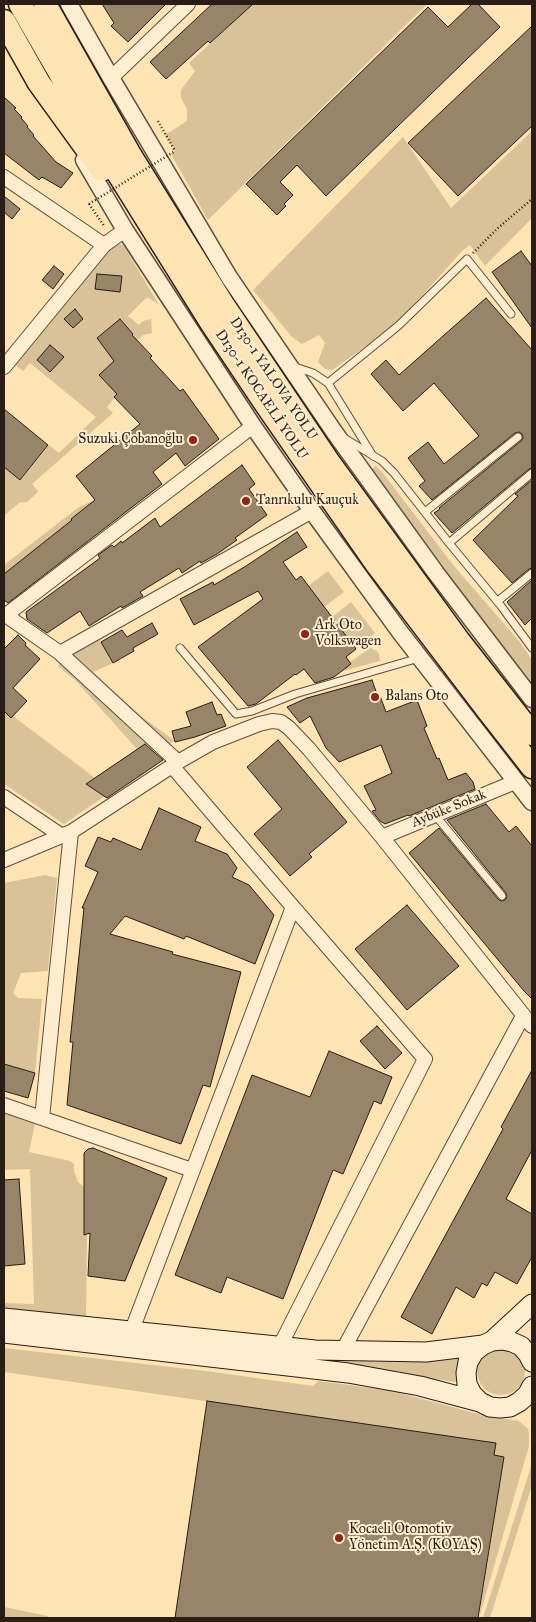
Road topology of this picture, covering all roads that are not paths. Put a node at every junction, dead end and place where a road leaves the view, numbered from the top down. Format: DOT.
graph roads {
  1 [pos="20,4"];
  2 [pos="45,4"];
  3 [pos="67,4"];
  4 [pos="188,4"];
  5 [pos="4,21"];
  6 [pos="111,78"];
  7 [pos="39,83"];
  8 [pos="129,153"];
  9 [pos="4,177"];
  10 [pos="125,230"];
  11 [pos="104,246"];
  12 [pos="511,314"];
  13 [pos="210,321"];
  14 [pos="287,364"];
  15 [pos="4,367"];
  16 [pos="328,383"];
  17 [pos="253,426"];
  18 [pos="335,434"];
  19 [pos="518,437"];
  20 [pos="373,456"];
  21 [pos="532,473"];
  22 [pos="312,511"];
  23 [pos="424,512"];
  24 [pos="448,543"];
  25 [pos="532,573"];
  26 [pos="498,601"];
  27 [pos="5,614"];
  28 [pos="180,648"];
  29 [pos="532,648"];
  30 [pos="60,653"];
  31 [pos="420,658"];
  32 [pos="532,700"];
  33 [pos="532,734"];
  34 [pos="175,764"];
  35 [pos="532,767"];
  36 [pos="515,782"];
  37 [pos="4,797"];
  38 [pos="532,802"];
  39 [pos="435,815"];
  40 [pos="66,834"];
  41 [pos="382,837"];
  42 [pos="4,860"];
  43 [pos="502,896"];
  44 [pos="293,907"];
  45 [pos="528,1021"];
  46 [pos="4,1105"];
  47 [pos="42,1118"];
  48 [pos="192,1170"];
  49 [pos="532,1304"];
  50 [pos="4,1318"];
  51 [pos="132,1330"];
  52 [pos="4,1333"];
  53 [pos="487,1343"];
  54 [pos="280,1346"];
  55 [pos="343,1350"];
  56 [pos="530,1352"];
  57 [pos="532,1386"];
  58 [pos="480,1402"];
  59 [pos="526,1402"];
  1 -- 13 [label="highway, D130-1 KOCAELİ YOLU"];
  2 -- 8 [label="highway, D130-1 YALOVA YOLU"];
  3 -- 6 [label="street"];
  3 -- 8 [label="highway"];
  4 -- 6 [label="street"];
  5 -- 7 [label="highway"];
  6 -- 14 [label="street"];
  7 -- 10 [label="street"];
  7 -- 13 [label="highway"];
  8 -- 33 [label="highway, D130-1 YALOVA YOLU"];
  9 -- 11 [label="street"];
  10 -- 11 [label="street"];
  10 -- 17 [label="street"];
  11 -- 15 [label="street"];
  12 -- 16 [label="lane"];
  13 -- 35 [label="highway, D130-1 KOCAELİ YOLU"];
  14 -- 16 [label="lane"];
  14 -- 18 [label="street"];
  16 -- 20 [label="lane"];
  17 -- 22 [label="street"];
  17 -- 27 [label="street"];
  18 -- 20 [label="lane"];
  18 -- 32 [label="street"];
  19 -- 23 [label="lane"];
  20 -- 23 [label="lane"];
  21 -- 24 [label="lane"];
  22 -- 30 [label="street"];
  22 -- 31 [label="street"];
  23 -- 24 [label="lane"];
  24 -- 26 [label="lane"];
  25 -- 26 [label="lane"];
  26 -- 29 [label="lane"];
  27 -- 30 [label="street"];
  28 -- 31 [label="lane"];
  30 -- 34 [label="street"];
  31 -- 36 [label="street"];
  34 -- 40 [label="street"];
  34 -- 41 [label="street"];
  34 -- 44 [label="street"];
  36 -- 38 [label="street"];
  36 -- 39 [label="street, Aybüke Sokak"];
  37 -- 40 [label="street"];
  39 -- 41 [label="street, Aybüke Sokak"];
  39 -- 43 [label="lane"];
  40 -- 42 [label="street"];
  40 -- 47 [label="street"];
  41 -- 45 [label="street"];
  44 -- 48 [label="street"];
  44 -- 54 [label="street"];
  45 -- 55 [label="street"];
  46 -- 47 [label="street"];
  47 -- 48 [label="street"];
  48 -- 51 [label="street"];
  49 -- 53 [label="main road"];
  50 -- 51 [label="main road"];
  51 -- 54 [label="main road"];
  52 -- 58 [label="main road"];
  53 -- 55 [label="main road"];
  53 -- 56 [label="main road"];
  53 -- 58 [label="main road"];
  54 -- 55 [label="main road"];
  57 -- 59 [label="main road"];
  58 -- 59 [label="main road"];
}
